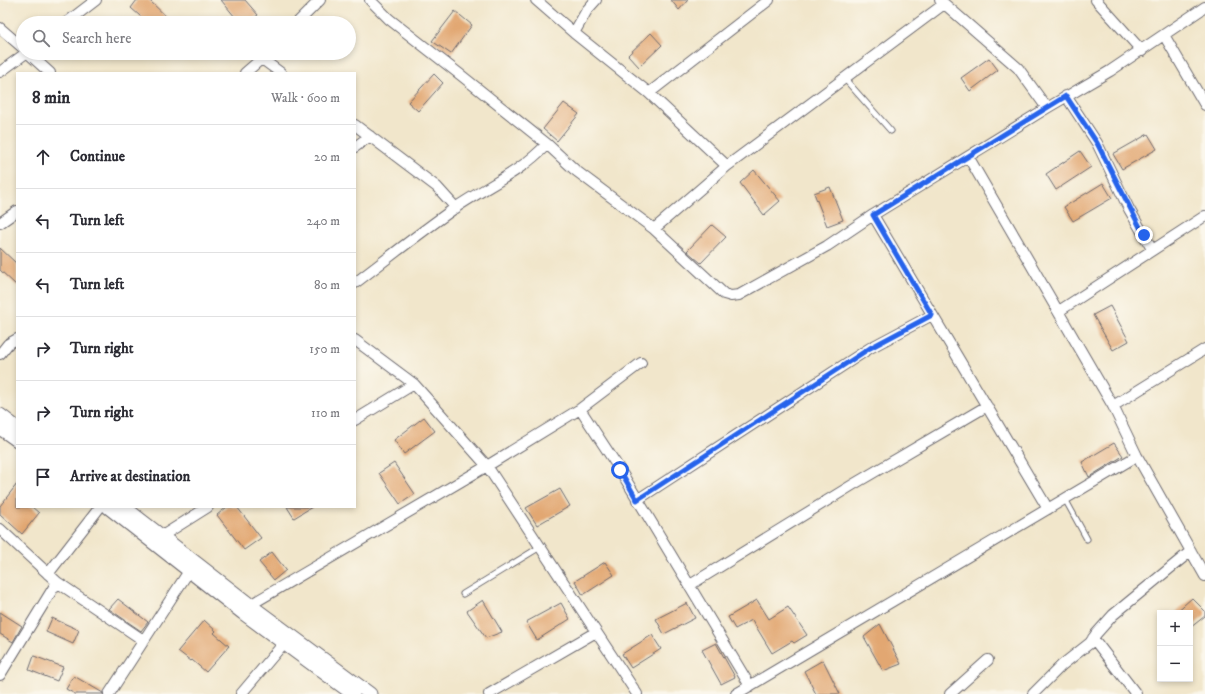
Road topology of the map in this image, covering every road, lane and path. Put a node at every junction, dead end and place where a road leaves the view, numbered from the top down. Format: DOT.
graph roads {
  1 [pos="96,0"];
  2 [pos="320,0"];
  3 [pos="370,0"];
  4 [pos="536,0"];
  5 [pos="596,0"];
  6 [pos="1096,0"];
  7 [pos="766,1"];
  8 [pos="942,2"];
  9 [pos="1205,7"];
  10 [pos="75,16"];
  11 [pos="304,16"];
  12 [pos="0,28"];
  13 [pos="574,33"];
  14 [pos="1164,35"];
  15 [pos="16,42"];
  16 [pos="1142,50"];
  17 [pos="17,60"];
  18 [pos="35,60"];
  19 [pos="260,60"];
  20 [pos="269,60"];
  21 [pos="0,72"];
  22 [pos="49,72"];
  23 [pos="246,72"];
  24 [pos="280,72"];
  25 [pos="844,78"];
  26 [pos="649,93"];
  27 [pos="1066,96"];
  28 [pos="1205,105"];
  29 [pos="1047,108"];
  30 [pos="356,126"];
  31 [pos="891,131"];
  32 [pos="370,136"];
  33 [pos="548,144"];
  34 [pos="356,147"];
  35 [pos="969,158"];
  36 [pos="727,166"];
  37 [pos="456,208"];
  38 [pos="16,212"];
  39 [pos="873,215"];
  40 [pos="1205,216"];
  41 [pos="0,223"];
  42 [pos="654,228"];
  43 [pos="1152,249"];
  44 [pos="356,282"];
  45 [pos="1059,311"];
  46 [pos="932,315"];
  47 [pos="16,340"];
  48 [pos="356,341"];
  49 [pos="0,354"];
  50 [pos="1203,354"];
  51 [pos="641,364"];
  52 [pos="414,384"];
  53 [pos="987,406"];
  54 [pos="1113,406"];
  55 [pos="580,409"];
  56 [pos="0,415"];
  57 [pos="356,419"];
  58 [pos="16,427"];
  59 [pos="0,428"];
  60 [pos="16,439"];
  61 [pos="1137,456"];
  62 [pos="487,466"];
  63 [pos="1065,499"];
  64 [pos="637,500"];
  65 [pos="99,508"];
  66 [pos="109,508"];
  67 [pos="125,508"];
  68 [pos="206,508"];
  69 [pos="1048,509"];
  70 [pos="0,529"];
  71 [pos="162,536"];
  72 [pos="1087,539"];
  73 [pos="540,547"];
  74 [pos="1191,551"];
  75 [pos="189,571"];
  76 [pos="48,574"];
  77 [pos="1205,576"];
  78 [pos="57,582"];
  79 [pos="690,585"];
  80 [pos="463,594"];
  81 [pos="250,605"];
  82 [pos="596,632"];
  83 [pos="1093,638"];
  84 [pos="142,640"];
  85 [pos="284,643"];
  86 [pos="988,660"];
  87 [pos="0,675"];
  88 [pos="750,686"];
  89 [pos="110,694"];
  90 [pos="241,694"];
  91 [pos="353,694"];
  92 [pos="370,694"];
  93 [pos="489,694"];
  94 [pos="637,694"];
  95 [pos="736,694"];
  96 [pos="950,694"];
  97 [pos="1033,694"];
  98 [pos="1136,694"];
  1 -- 10 [label="street"];
  2 -- 11 [label="street"];
  3 -- 33 [label="street"];
  4 -- 13 [label="street"];
  5 -- 13 [label="street"];
  6 -- 16 [label="street"];
  7 -- 26 [label="street"];
  8 -- 25 [label="street"];
  8 -- 29 [label="street"];
  9 -- 14 [label="street"];
  12 -- 15 [label="street"];
  13 -- 26 [label="street"];
  14 -- 16 [label="street"];
  14 -- 28 [label="street"];
  16 -- 27 [label="street"];
  17 -- 21 [label="street"];
  18 -- 22 [label="street"];
  19 -- 23 [label="street"];
  20 -- 24 [label="street"];
  25 -- 31 [label="lane"];
  25 -- 36 [label="street"];
  26 -- 36 [label="street"];
  27 -- 29 [label="street"];
  27 -- 43 [label="street"];
  29 -- 35 [label="street"];
  30 -- 32 [label="street"];
  32 -- 34 [label="street"];
  32 -- 37 [label="street"];
  33 -- 37 [label="street"];
  33 -- 42 [label="street"];
  35 -- 39 [label="street"];
  35 -- 45 [label="street"];
  36 -- 42 [label="street"];
  37 -- 44 [label="street"];
  38 -- 41 [label="street"];
  39 -- 42 [label="street"];
  39 -- 46 [label="street"];
  40 -- 43 [label="street"];
  43 -- 45 [label="street"];
  45 -- 54 [label="street"];
  46 -- 53 [label="street"];
  46 -- 64 [label="street"];
  47 -- 49 [label="street"];
  48 -- 52 [label="street"];
  50 -- 54 [label="street"];
  51 -- 55 [label="street"];
  52 -- 57 [label="street"];
  52 -- 62 [label="street"];
  53 -- 69 [label="street"];
  53 -- 79 [label="street"];
  54 -- 61 [label="street"];
  55 -- 62 [label="street"];
  55 -- 64 [label="street"];
  56 -- 58 [label="street"];
  59 -- 60 [label="street"];
  61 -- 63 [label="street"];
  61 -- 74 [label="street"];
  62 -- 73 [label="street"];
  62 -- 81 [label="street"];
  63 -- 69 [label="street"];
  63 -- 72 [label="lane"];
  64 -- 79 [label="street"];
  65 -- 76 [label="street"];
  66 -- 75 [label="street"];
  67 -- 71 [label="street"];
  68 -- 71 [label="street"];
  69 -- 88 [label="street"];
  70 -- 76 [label="street"];
  71 -- 81 [label="street"];
  73 -- 80 [label="lane"];
  73 -- 82 [label="street"];
  74 -- 77 [label="street"];
  74 -- 83 [label="street"];
  75 -- 84 [label="street"];
  75 -- 85 [label="street"];
  76 -- 78 [label="street"];
  78 -- 84 [label="street"];
  78 -- 87 [label="street"];
  79 -- 88 [label="street"];
  81 -- 92 [label="street"];
  82 -- 93 [label="street"];
  82 -- 94 [label="street"];
  83 -- 97 [label="street"];
  83 -- 98 [label="street"];
  84 -- 89 [label="street"];
  85 -- 90 [label="street"];
  85 -- 91 [label="street"];
  86 -- 96 [label="street"];
  88 -- 95 [label="street"];
}
